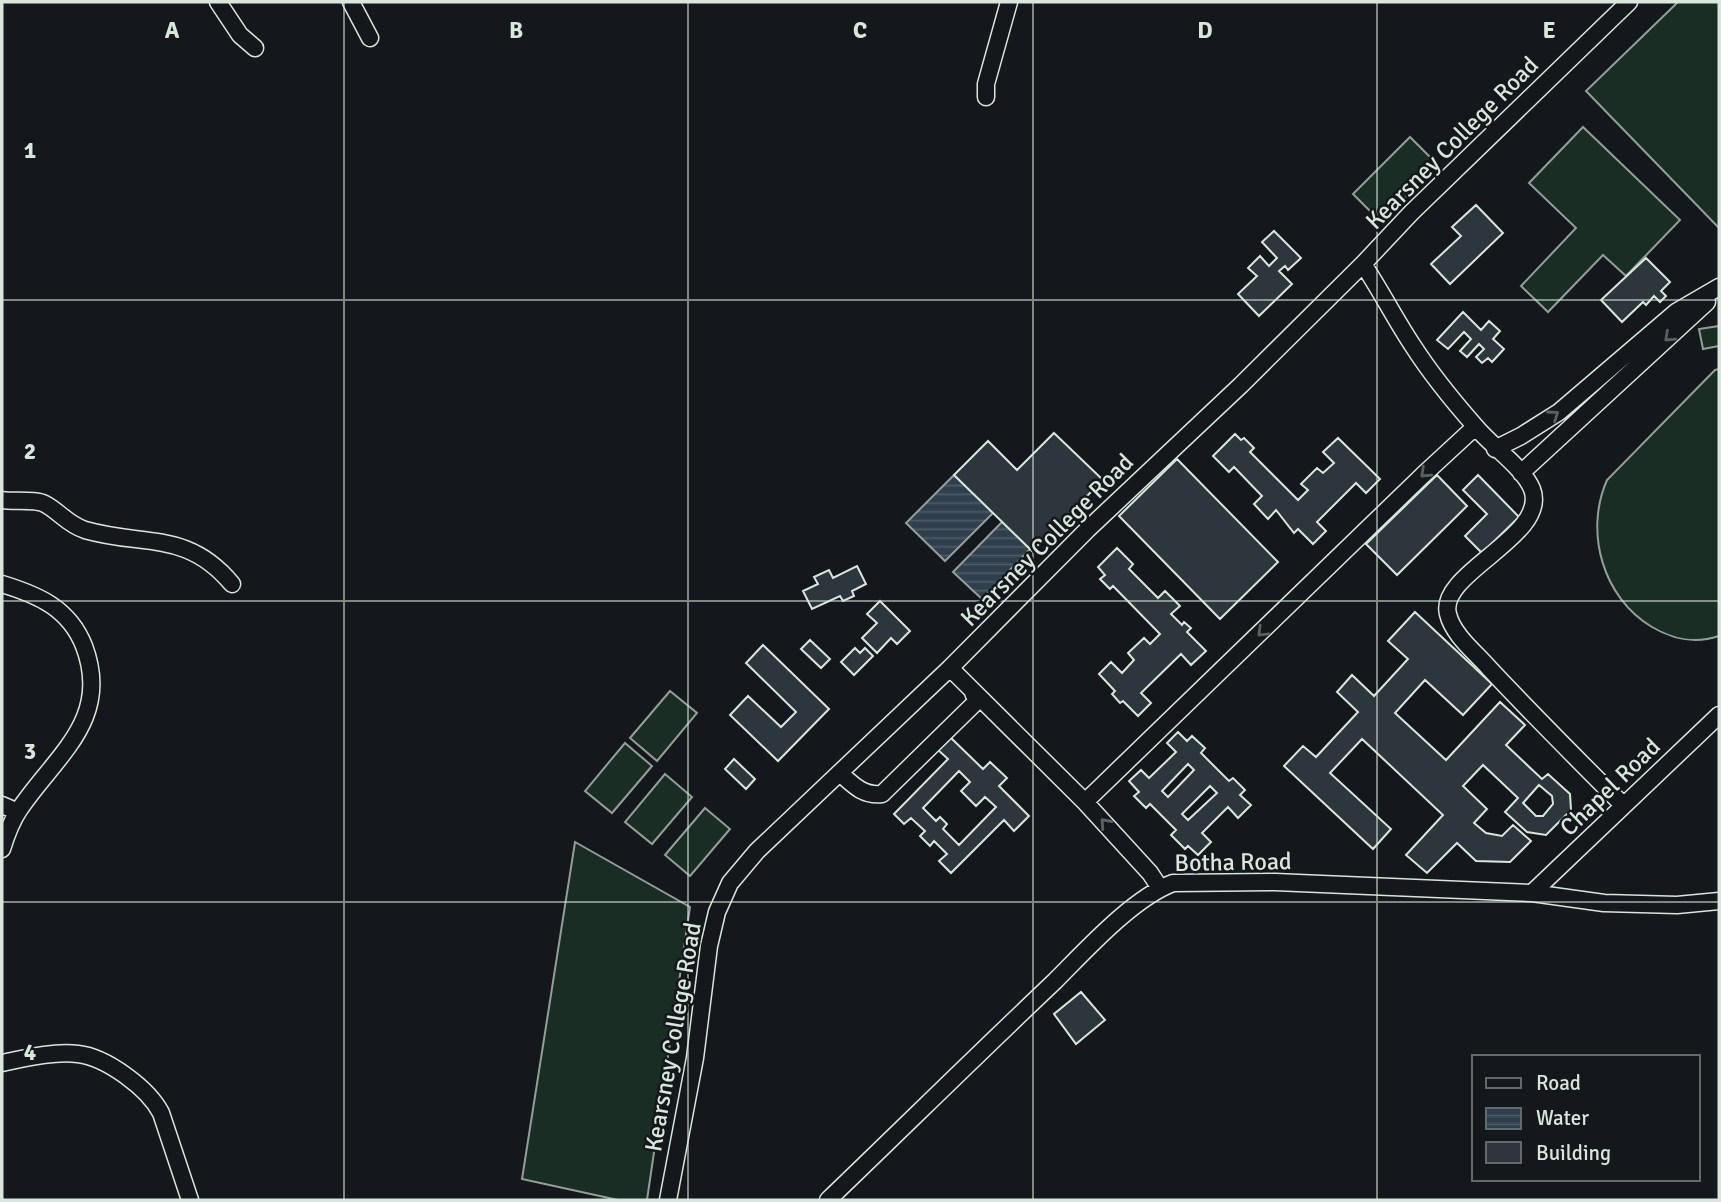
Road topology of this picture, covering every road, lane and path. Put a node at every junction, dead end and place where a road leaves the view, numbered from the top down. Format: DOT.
graph roads {
  1 [pos="218,2"];
  2 [pos="351,2"];
  3 [pos="1009,2"];
  4 [pos="1629,2"];
  5 [pos="370,38"];
  6 [pos="255,48"];
  7 [pos="986,97"];
  8 [pos="1363,264"];
  9 [pos="1719,289"];
  10 [pos="1475,427"];
  11 [pos="1495,449"];
  12 [pos="1521,473"];
  13 [pos="2,500"];
  14 [pos="2,584"];
  15 [pos="232,584"];
  16 [pos="950,668"];
  17 [pos="972,690"];
  18 [pos="1719,715"];
  19 [pos="840,773"];
  20 [pos="1086,802"];
  21 [pos="2,805"];
  22 [pos="1623,805"];
  23 [pos="18,812"];
  24 [pos="2,849"];
  25 [pos="1160,888"];
  26 [pos="1532,893"];
  27 [pos="1719,901"];
  28 [pos="2,1063"];
  29 [pos="190,1200"];
  30 [pos="668,1200"];
  31 [pos="828,1200"];
  1 -- 6 [label="street"];
  2 -- 5 [label="street"];
  3 -- 7 [label="street"];
  4 -- 8 [label="street, Kearsney College Road"];
  8 -- 10 [label="street"];
  8 -- 16 [label="street, Kearsney College Road"];
  11 -- 9 [label="street, one-way"];
  9 -- 12 [label="street, one-way"];
  10 -- 11 [label="street"];
  10 -- 20 [label="street, one-way"];
  11 -- 12 [label="street"];
  12 -- 22 [label="street"];
  13 -- 15 [label="street"];
  14 -- 23 [label="street"];
  16 -- 17 [label="street"];
  16 -- 19 [label="street, Kearsney College Road"];
  17 -- 19 [label="street"];
  17 -- 20 [label="street"];
  18 -- 22 [label="street, Chapel Road"];
  19 -- 30 [label="street, Kearsney College Road"];
  25 -- 20 [label="street, one-way"];
  21 -- 23 [label="street"];
  22 -- 26 [label="street, Chapel Road"];
  23 -- 24 [label="street"];
  25 -- 26 [label="street, Botha Road"];
  25 -- 31 [label="street, Botha Road"];
  26 -- 27 [label="street, Botha Road"];
  28 -- 29 [label="street"];
}
